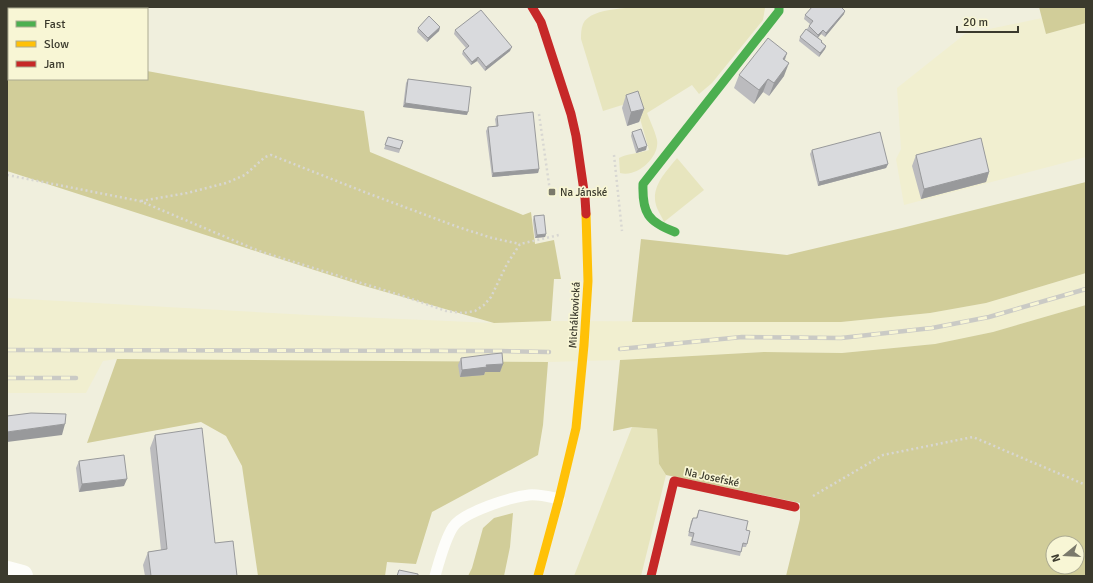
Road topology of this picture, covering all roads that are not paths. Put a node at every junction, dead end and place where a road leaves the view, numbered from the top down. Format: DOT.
graph roads {
  1 [pos="532,7"];
  2 [pos="779,7"];
  3 [pos="675,232"];
  4 [pos="559,499"];
  5 [pos="795,507"];
  6 [pos="7,572"];
  7 [pos="22,576"];
  8 [pos="435,576"];
  9 [pos="538,576"];
  10 [pos="651,576"];
  1 -- 4 [label="street, Michálkovická"];
  2 -- 3 [label="street"];
  4 -- 8 [label="lane"];
  4 -- 9 [label="street, Michálkovická"];
  5 -- 10 [label="street, Na Josefské"];
  6 -- 7 [label="street"];
}
